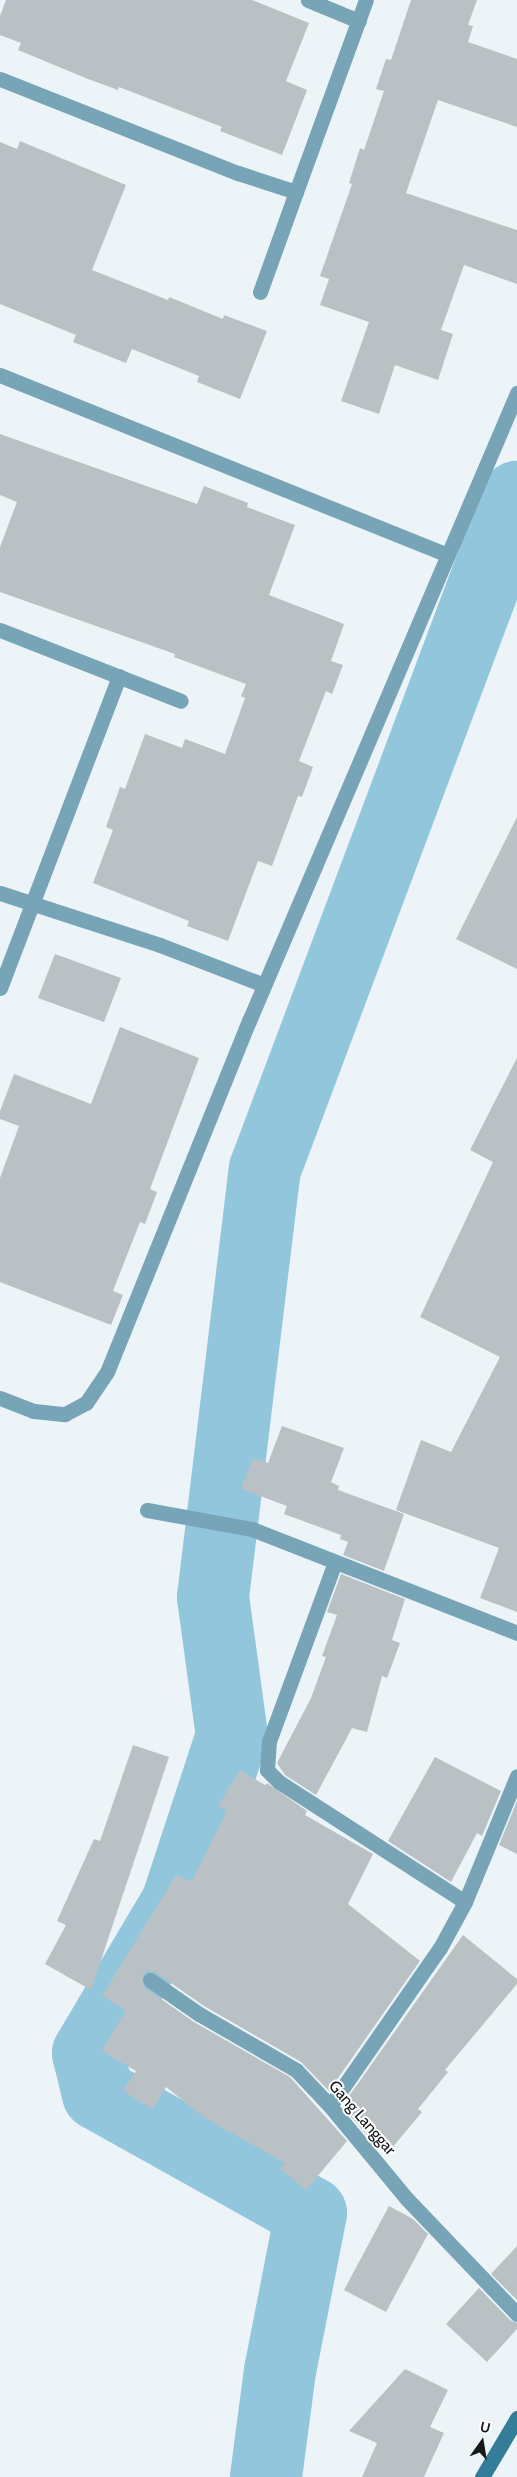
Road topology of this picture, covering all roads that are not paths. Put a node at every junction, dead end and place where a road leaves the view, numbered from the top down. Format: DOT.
graph roads {
  1 [pos="308,0"];
  2 [pos="366,0"];
  3 [pos="359,21"];
  4 [pos="0,79"];
  5 [pos="296,192"];
  6 [pos="260,292"];
  7 [pos="0,375"];
  8 [pos="517,393"];
  9 [pos="446,554"];
  10 [pos="0,630"];
  11 [pos="119,676"];
  12 [pos="181,701"];
  13 [pos="0,893"];
  14 [pos="30,905"];
  15 [pos="264,985"];
  16 [pos="0,988"];
  17 [pos="0,1398"];
  18 [pos="146,1510"];
  19 [pos="334,1562"];
  20 [pos="517,1633"];
  21 [pos="517,1776"];
  22 [pos="465,1902"];
  23 [pos="150,1980"];
  24 [pos="330,2106"];
  25 [pos="517,2314"];
  26 [pos="517,2418"];
  27 [pos="482,2477"];
  1 -- 3 [label="street"];
  2 -- 3 [label="street"];
  3 -- 5 [label="street"];
  4 -- 5 [label="street"];
  5 -- 6 [label="street"];
  7 -- 9 [label="street"];
  8 -- 9 [label="street"];
  9 -- 15 [label="street"];
  10 -- 11 [label="street"];
  11 -- 12 [label="street"];
  11 -- 14 [label="street"];
  13 -- 14 [label="street"];
  14 -- 15 [label="street"];
  14 -- 16 [label="street"];
  15 -- 17 [label="street"];
  18 -- 19 [label="street"];
  19 -- 20 [label="street"];
  19 -- 22 [label="street"];
  21 -- 22 [label="street"];
  22 -- 24 [label="street"];
  23 -- 24 [label="street, Gang Langgar"];
  24 -- 25 [label="street, Gang Langgar"];
  26 -- 27 [label="street"];
}
